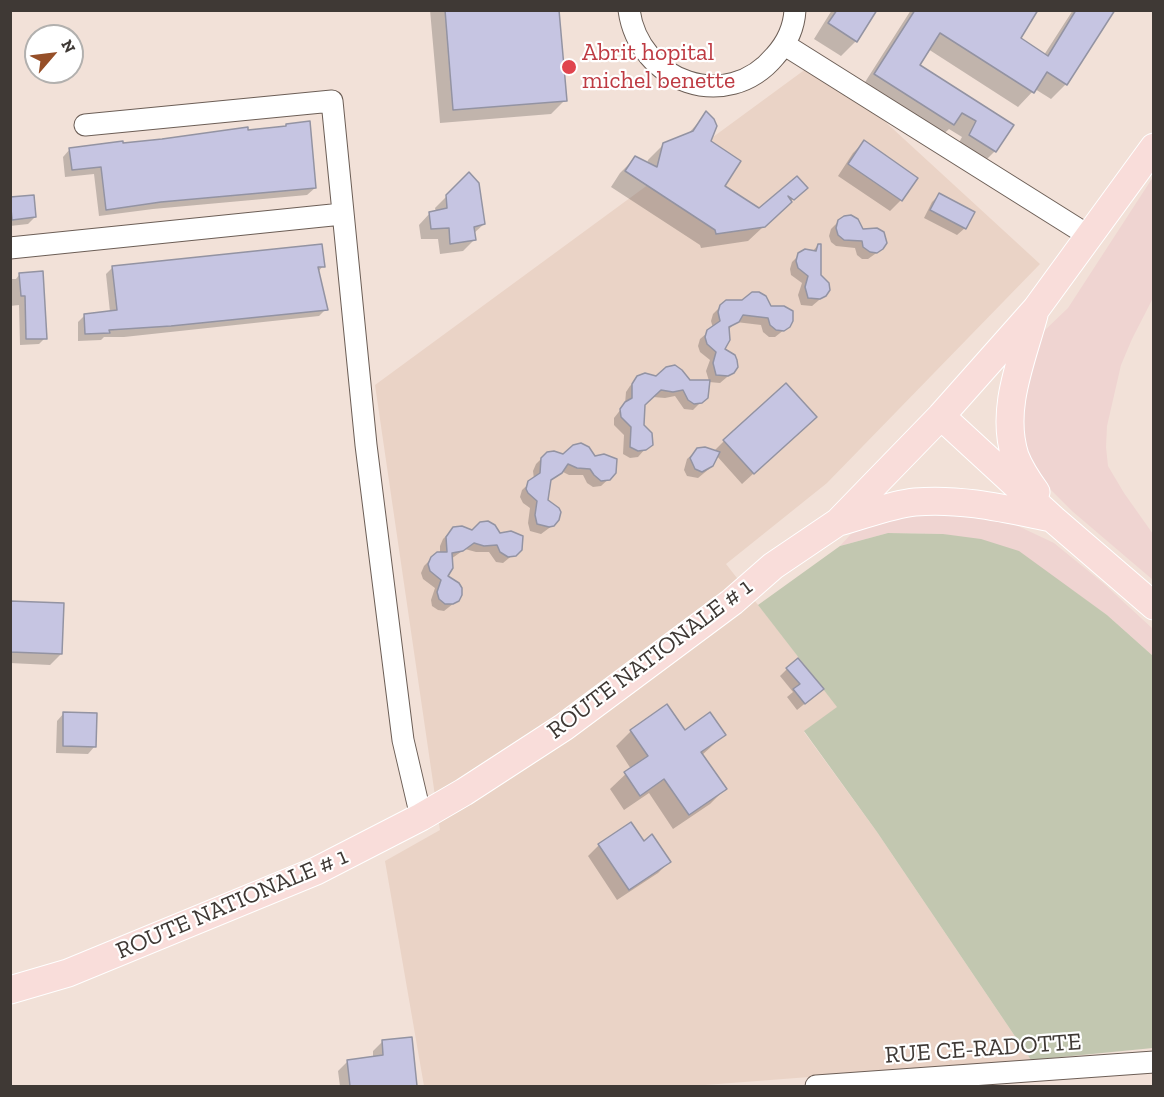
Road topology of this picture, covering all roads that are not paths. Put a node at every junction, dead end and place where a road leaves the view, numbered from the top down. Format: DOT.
graph roads {
  1 [pos="629,10"];
  2 [pos="795,10"];
  3 [pos="785,45"];
  4 [pos="85,125"];
  5 [pos="1154,147"];
  6 [pos="342,214"];
  7 [pos="1089,236"];
  8 [pos="10,248"];
  9 [pos="1035,309"];
  10 [pos="941,416"];
  11 [pos="1053,519"];
  12 [pos="838,522"];
  13 [pos="1154,606"];
  14 [pos="421,817"];
  15 [pos="10,990"];
  16 [pos="1154,1062"];
  17 [pos="816,1086"];
  1 -- 3 [label="street"];
  2 -- 3 [label="street"];
  3 -- 7 [label="street"];
  4 -- 6 [label="street"];
  5 -- 7 [label="main road, ROUTE NATIONALE # 1"];
  6 -- 8 [label="street"];
  6 -- 14 [label="street"];
  7 -- 9 [label="main road, ROUTE NATIONALE # 1"];
  9 -- 10 [label="main road, ROUTE NATIONALE # 1"];
  9 -- 11 [label="main road"];
  10 -- 11 [label="main road"];
  10 -- 12 [label="main road, ROUTE NATIONALE # 1"];
  11 -- 12 [label="main road"];
  11 -- 13 [label="main road"];
  12 -- 14 [label="main road, ROUTE NATIONALE # 1"];
  14 -- 15 [label="main road, ROUTE NATIONALE # 1"];
  16 -- 17 [label="street, RUE CE-RADOTTE"];
}
